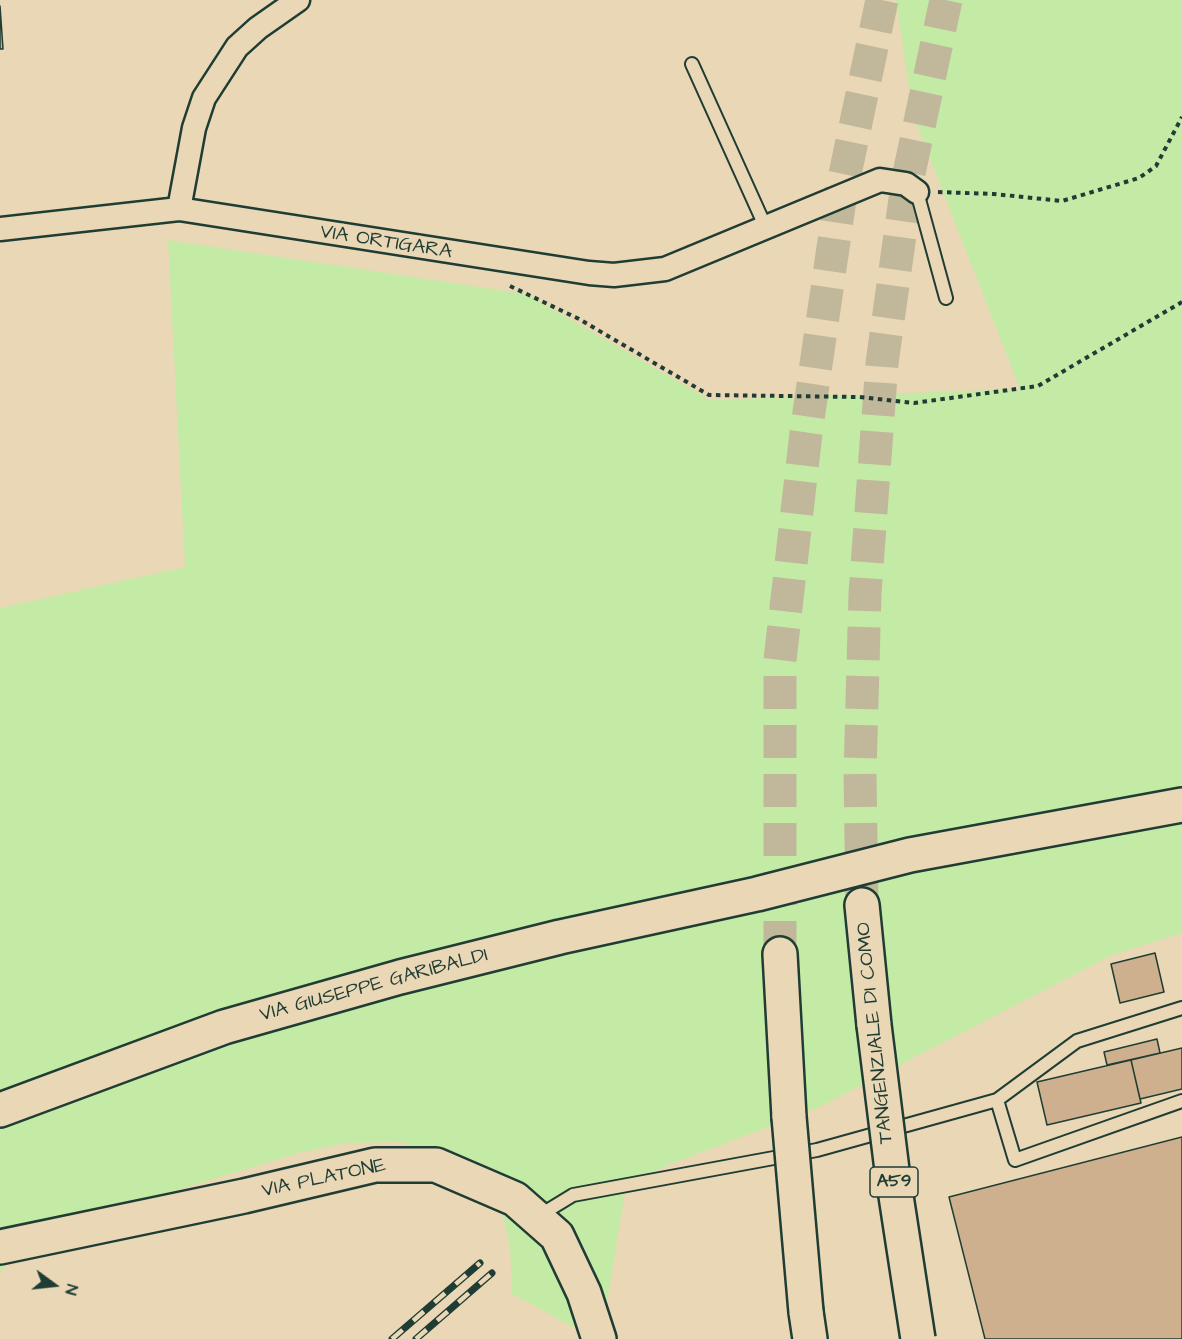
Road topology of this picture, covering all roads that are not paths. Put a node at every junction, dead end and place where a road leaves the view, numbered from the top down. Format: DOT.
graph roads {
  1 [pos="298,0"];
  2 [pos="692,64"];
  3 [pos="917,192"];
  4 [pos="179,209"];
  5 [pos="766,228"];
  6 [pos="0,229"];
  7 [pos="946,298"];
  8 [pos="1182,805"];
  9 [pos="862,905"];
  10 [pos="780,954"];
  11 [pos="1182,1008"];
  12 [pos="997,1100"];
  13 [pos="1182,1101"];
  14 [pos="0,1110"];
  15 [pos="536,1218"];
  16 [pos="0,1247"];
  17 [pos="600,1339"];
  18 [pos="810,1339"];
  19 [pos="918,1339"];
  1 -- 4 [label="street"];
  2 -- 5 [label="lane"];
  3 -- 5 [label="street, VIA ORTIGARA"];
  3 -- 7 [label="lane"];
  4 -- 5 [label="street, VIA ORTIGARA"];
  4 -- 6 [label="street, VIA ORTIGARA"];
  8 -- 14 [label="main road, VIA GIUSEPPE GARIBALDI"];
  9 -- 19 [label="main road, TANGENZIALE DI COMO / A59, bridge"];
  10 -- 18 [label="main road, bridge"];
  11 -- 12 [label="lane"];
  12 -- 13 [label="lane"];
  12 -- 15 [label="lane"];
  15 -- 16 [label="main road, VIA PLATONE"];
  15 -- 17 [label="main road, VIA PLATONE"];
}
